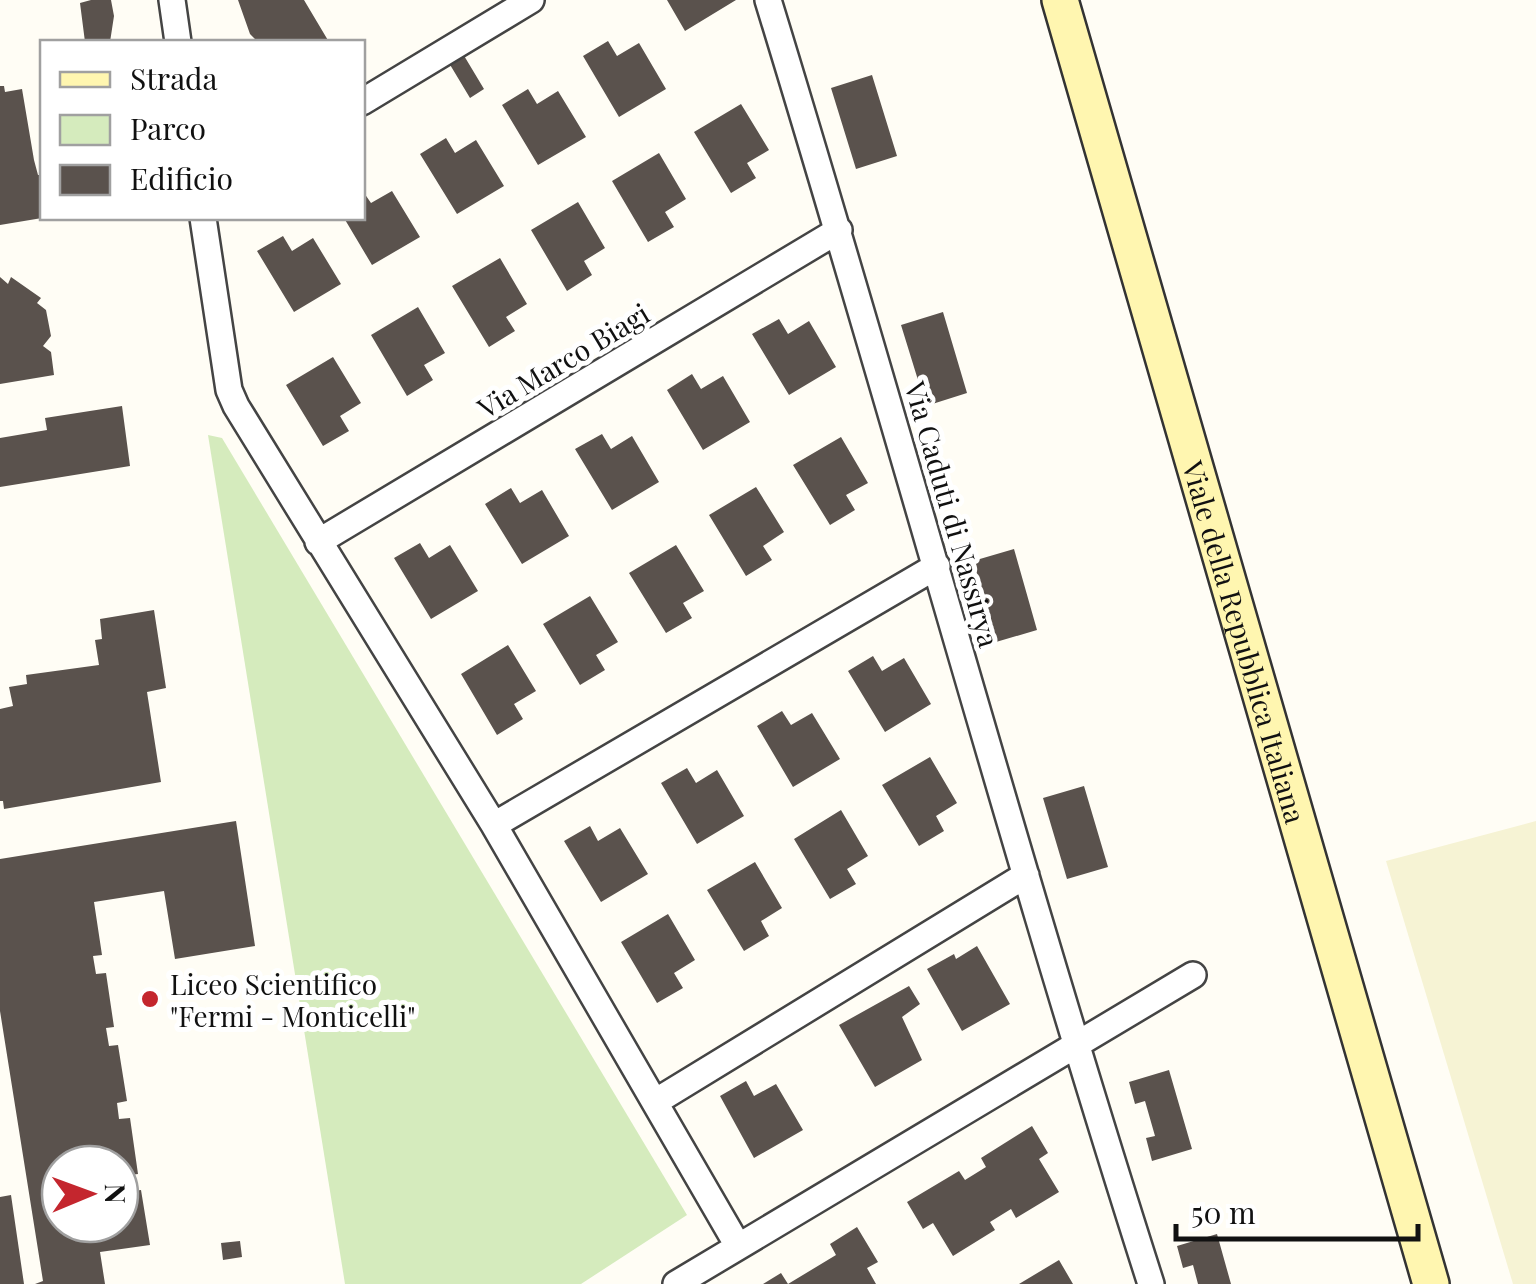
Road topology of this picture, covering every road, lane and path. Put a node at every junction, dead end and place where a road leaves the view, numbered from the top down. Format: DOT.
graph roads {
  1 [pos="172,0"];
  2 [pos="531,0"];
  3 [pos="768,0"];
  4 [pos="1060,0"];
  5 [pos="178,40"];
  6 [pos="365,100"];
  7 [pos="203,220"];
  8 [pos="838,230"];
  9 [pos="318,542"];
  10 [pos="936,566"];
  11 [pos="494,825"];
  12 [pos="1026,875"];
  13 [pos="1194,975"];
  14 [pos="1075,1046"];
  15 [pos="655,1102"];
  16 [pos="738,1246"];
  17 [pos="676,1284"];
  18 [pos="1151,1284"];
  19 [pos="1432,1284"];
  1 -- 5 [label="street"];
  2 -- 6 [label="street"];
  3 -- 8 [label="street, Via Caduti di Nassirya"];
  4 -- 19 [label="street, Viale della Repubblica Italiana"];
  7 -- 9 [label="street"];
  8 -- 9 [label="street, Via Marco Biagi"];
  8 -- 10 [label="street, Via Caduti di Nassirya"];
  9 -- 11 [label="street"];
  10 -- 11 [label="street"];
  10 -- 12 [label="street, Via Caduti di Nassirya"];
  11 -- 15 [label="street"];
  12 -- 14 [label="street, Via Caduti di Nassirya"];
  12 -- 15 [label="street"];
  13 -- 14 [label="street"];
  14 -- 16 [label="street"];
  14 -- 18 [label="street, Via Caduti di Nassirya"];
  15 -- 16 [label="street"];
  16 -- 17 [label="street"];
}
